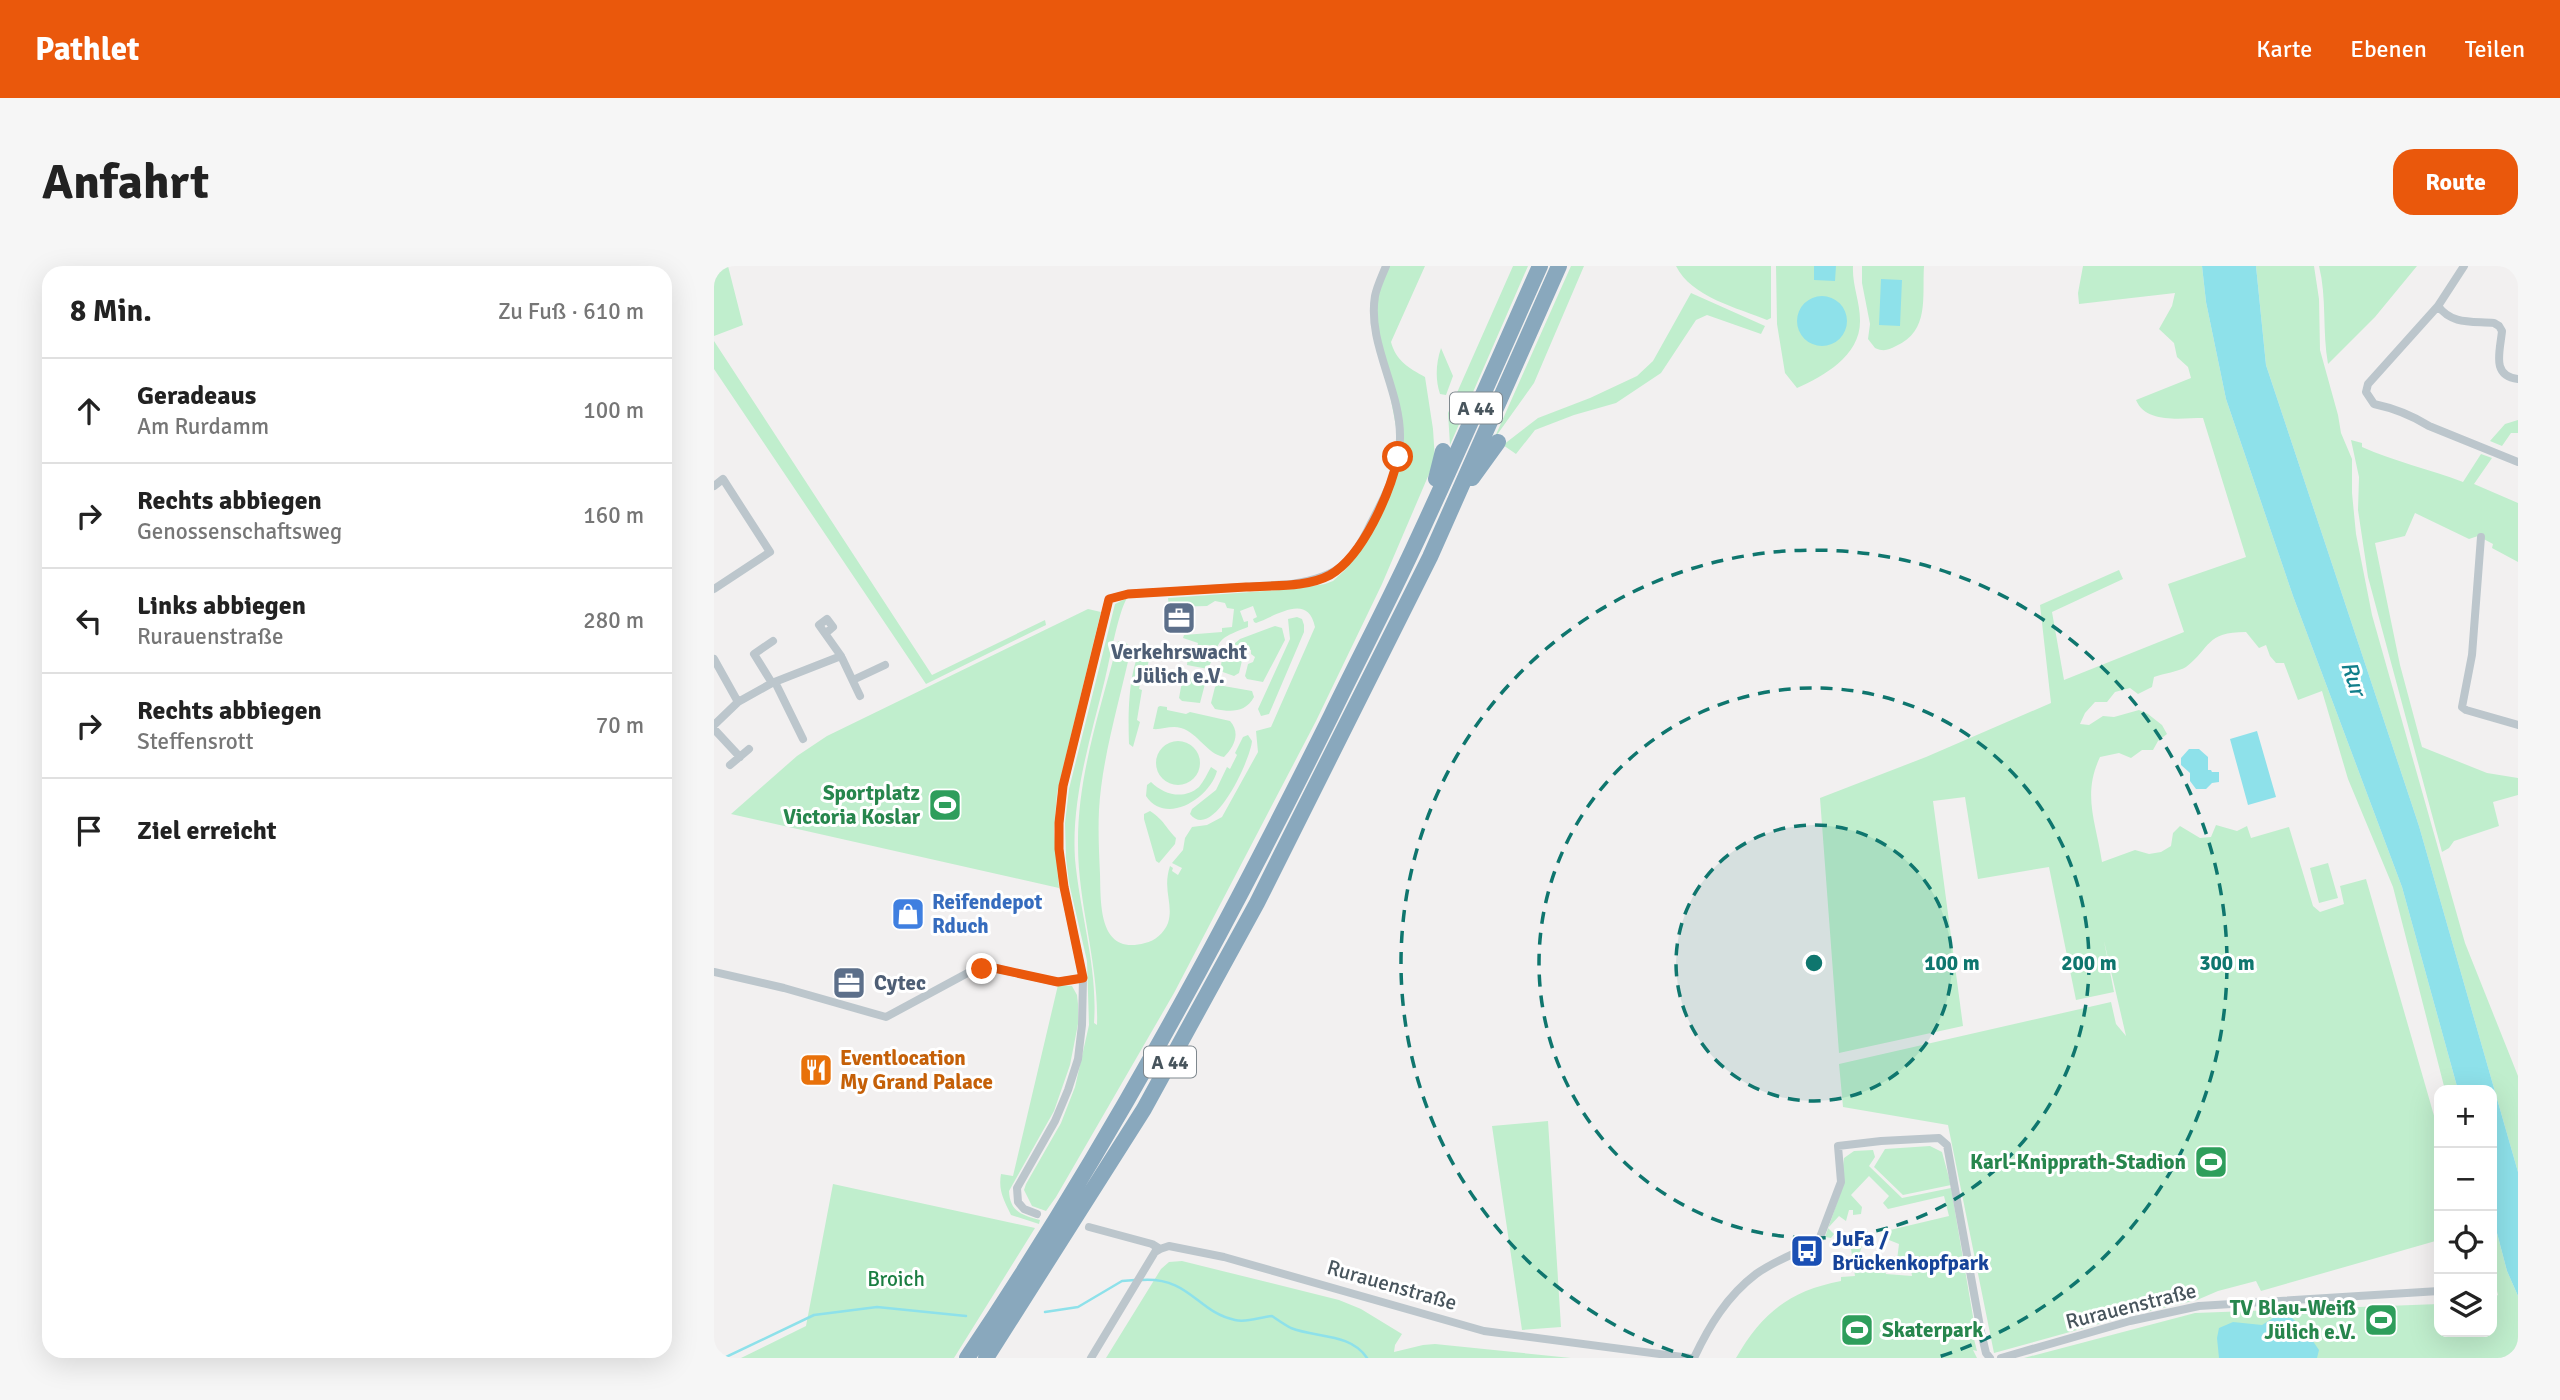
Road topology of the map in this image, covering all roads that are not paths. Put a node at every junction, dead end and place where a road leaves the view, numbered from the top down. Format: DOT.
graph roads {
  1 [pos="1386,266"];
  2 [pos="1540,266"];
  3 [pos="1559,266"];
  4 [pos="2465,266"];
  5 [pos="2438,306"];
  6 [pos="2518,379"];
  7 [pos="1498,443"];
  8 [pos="1443,451"];
  9 [pos="2518,462"];
  10 [pos="714,485"];
  11 [pos="1455,499"];
  12 [pos="2480,537"];
  13 [pos="1412,550"];
  14 [pos="714,589"];
  15 [pos="826,633"];
  16 [pos="773,641"];
  17 [pos="841,656"];
  18 [pos="714,659"];
  19 [pos="885,665"];
  20 [pos="853,680"];
  21 [pos="773,683"];
  22 [pos="860,696"];
  23 [pos="738,702"];
  24 [pos="2518,725"];
  25 [pos="714,727"];
  26 [pos="803,739"];
  27 [pos="749,748"];
  28 [pos="740,757"];
  29 [pos="730,765"];
  30 [pos="714,972"];
  31 [pos="1083,978"];
  32 [pos="1037,1214"];
  33 [pos="1089,1227"];
  34 [pos="1160,1249"];
  35 [pos="2434,1291"];
  36 [pos="967,1358"];
  37 [pos="986,1358"];
  38 [pos="1091,1358"];
  39 [pos="1692,1358"];
  40 [pos="1990,1358"];
  41 [pos="2001,1358"];
  1 -- 31 [label="street"];
  2 -- 13 [label="highway, A 44"];
  3 -- 11 [label="highway, A 44"];
  4 -- 5 [label="street"];
  5 -- 6 [label="street"];
  5 -- 9 [label="street"];
  7 -- 11 [label="highway"];
  8 -- 13 [label="highway"];
  10 -- 14 [label="street"];
  11 -- 37 [label="highway, A 44"];
  12 -- 24 [label="street"];
  13 -- 36 [label="highway, A 44"];
  15 -- 17 [label="street"];
  16 -- 21 [label="street"];
  17 -- 20 [label="street"];
  17 -- 21 [label="street"];
  18 -- 23 [label="street"];
  19 -- 20 [label="street"];
  20 -- 22 [label="street"];
  21 -- 23 [label="street"];
  21 -- 26 [label="street"];
  23 -- 25 [label="street"];
  25 -- 28 [label="street"];
  27 -- 28 [label="street"];
  28 -- 29 [label="street"];
  30 -- 31 [label="street"];
  31 -- 32 [label="street"];
  33 -- 34 [label="street, Rurauenstraße"];
  34 -- 38 [label="street"];
  34 -- 39 [label="street, Rurauenstraße"];
  35 -- 41 [label="street, Rurauenstraße"];
  39 -- 40 [label="street, Rurauenstraße"];
}
